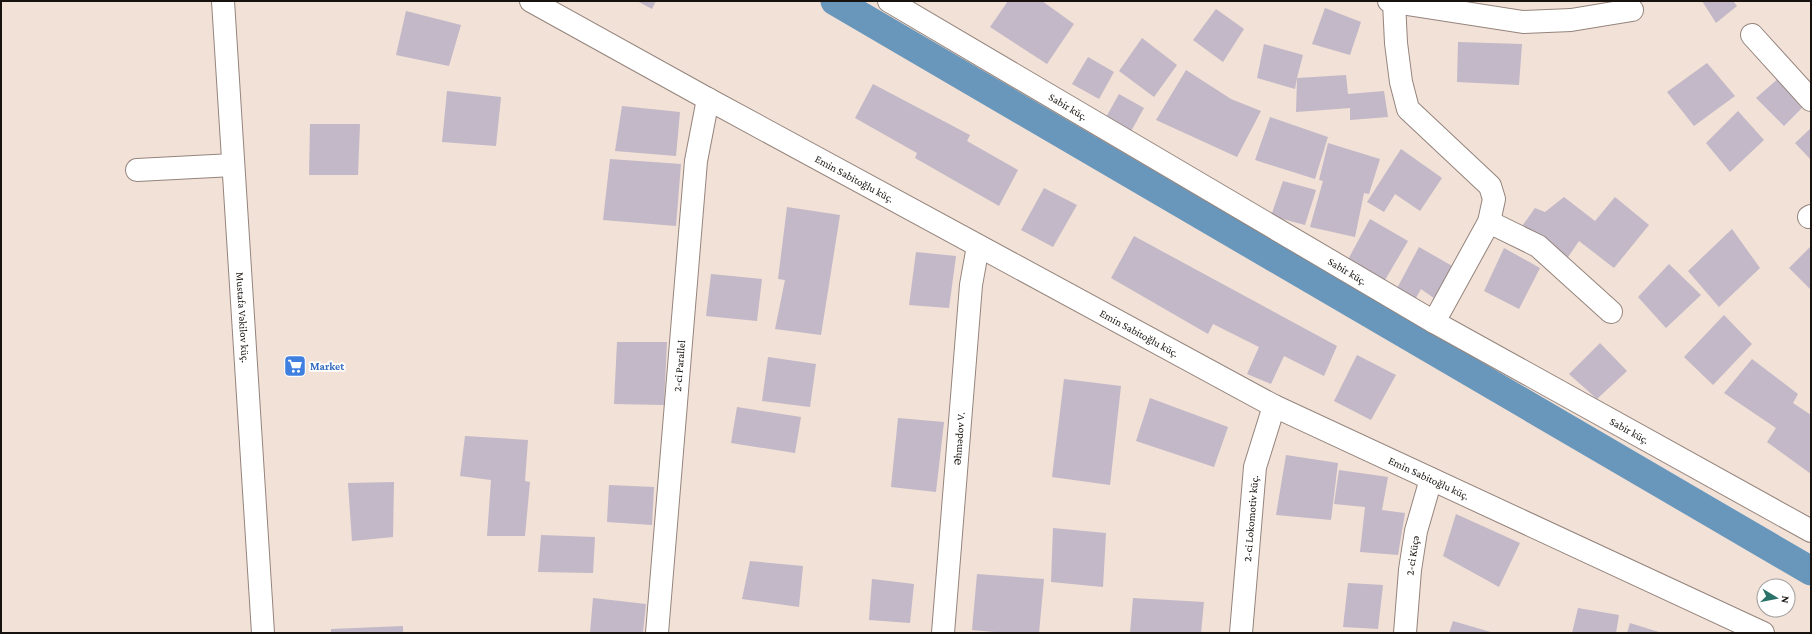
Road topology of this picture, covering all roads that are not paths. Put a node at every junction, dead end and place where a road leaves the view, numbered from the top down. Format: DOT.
graph roads {
  1 [pos="223,1"];
  2 [pos="531,1"];
  3 [pos="889,1"];
  4 [pos="1392,1"];
  5 [pos="1632,10"];
  6 [pos="1752,35"];
  7 [pos="708,99"];
  8 [pos="1811,100"];
  9 [pos="233,165"];
  10 [pos="137,170"];
  11 [pos="1488,222"];
  12 [pos="978,246"];
  13 [pos="1611,312"];
  14 [pos="1434,322"];
  15 [pos="1274,406"];
  16 [pos="1431,479"];
  17 [pos="1811,531"];
  18 [pos="1749,630"];
  19 [pos="262,633"];
  20 [pos="657,633"];
  21 [pos="943,633"];
  22 [pos="1241,633"];
  23 [pos="1405,633"];
  1 -- 9 [label="street, Mustafa Vəkilov küç."];
  2 -- 7 [label="street, Emin Sabitoğlu küç."];
  3 -- 14 [label="street, Sabir küç."];
  4 -- 5 [label="street"];
  4 -- 11 [label="street"];
  6 -- 8 [label="street"];
  7 -- 12 [label="street, Emin Sabitoğlu küç."];
  7 -- 20 [label="street, 2-ci Parallel"];
  9 -- 10 [label="street"];
  9 -- 19 [label="street, Mustafa Vəkilov küç."];
  11 -- 13 [label="street"];
  11 -- 14 [label="street"];
  12 -- 15 [label="street, Emin Sabitoğlu küç."];
  12 -- 21 [label="street, Əhmədov V."];
  14 -- 17 [label="street, Sabir küç."];
  15 -- 16 [label="street, Emin Sabitoğlu küç."];
  15 -- 22 [label="street, 2-ci Lokomotiv küç."];
  16 -- 18 [label="street, Emin Sabitoğlu küç."];
  16 -- 23 [label="street, 2-ci Küçə"];
}
